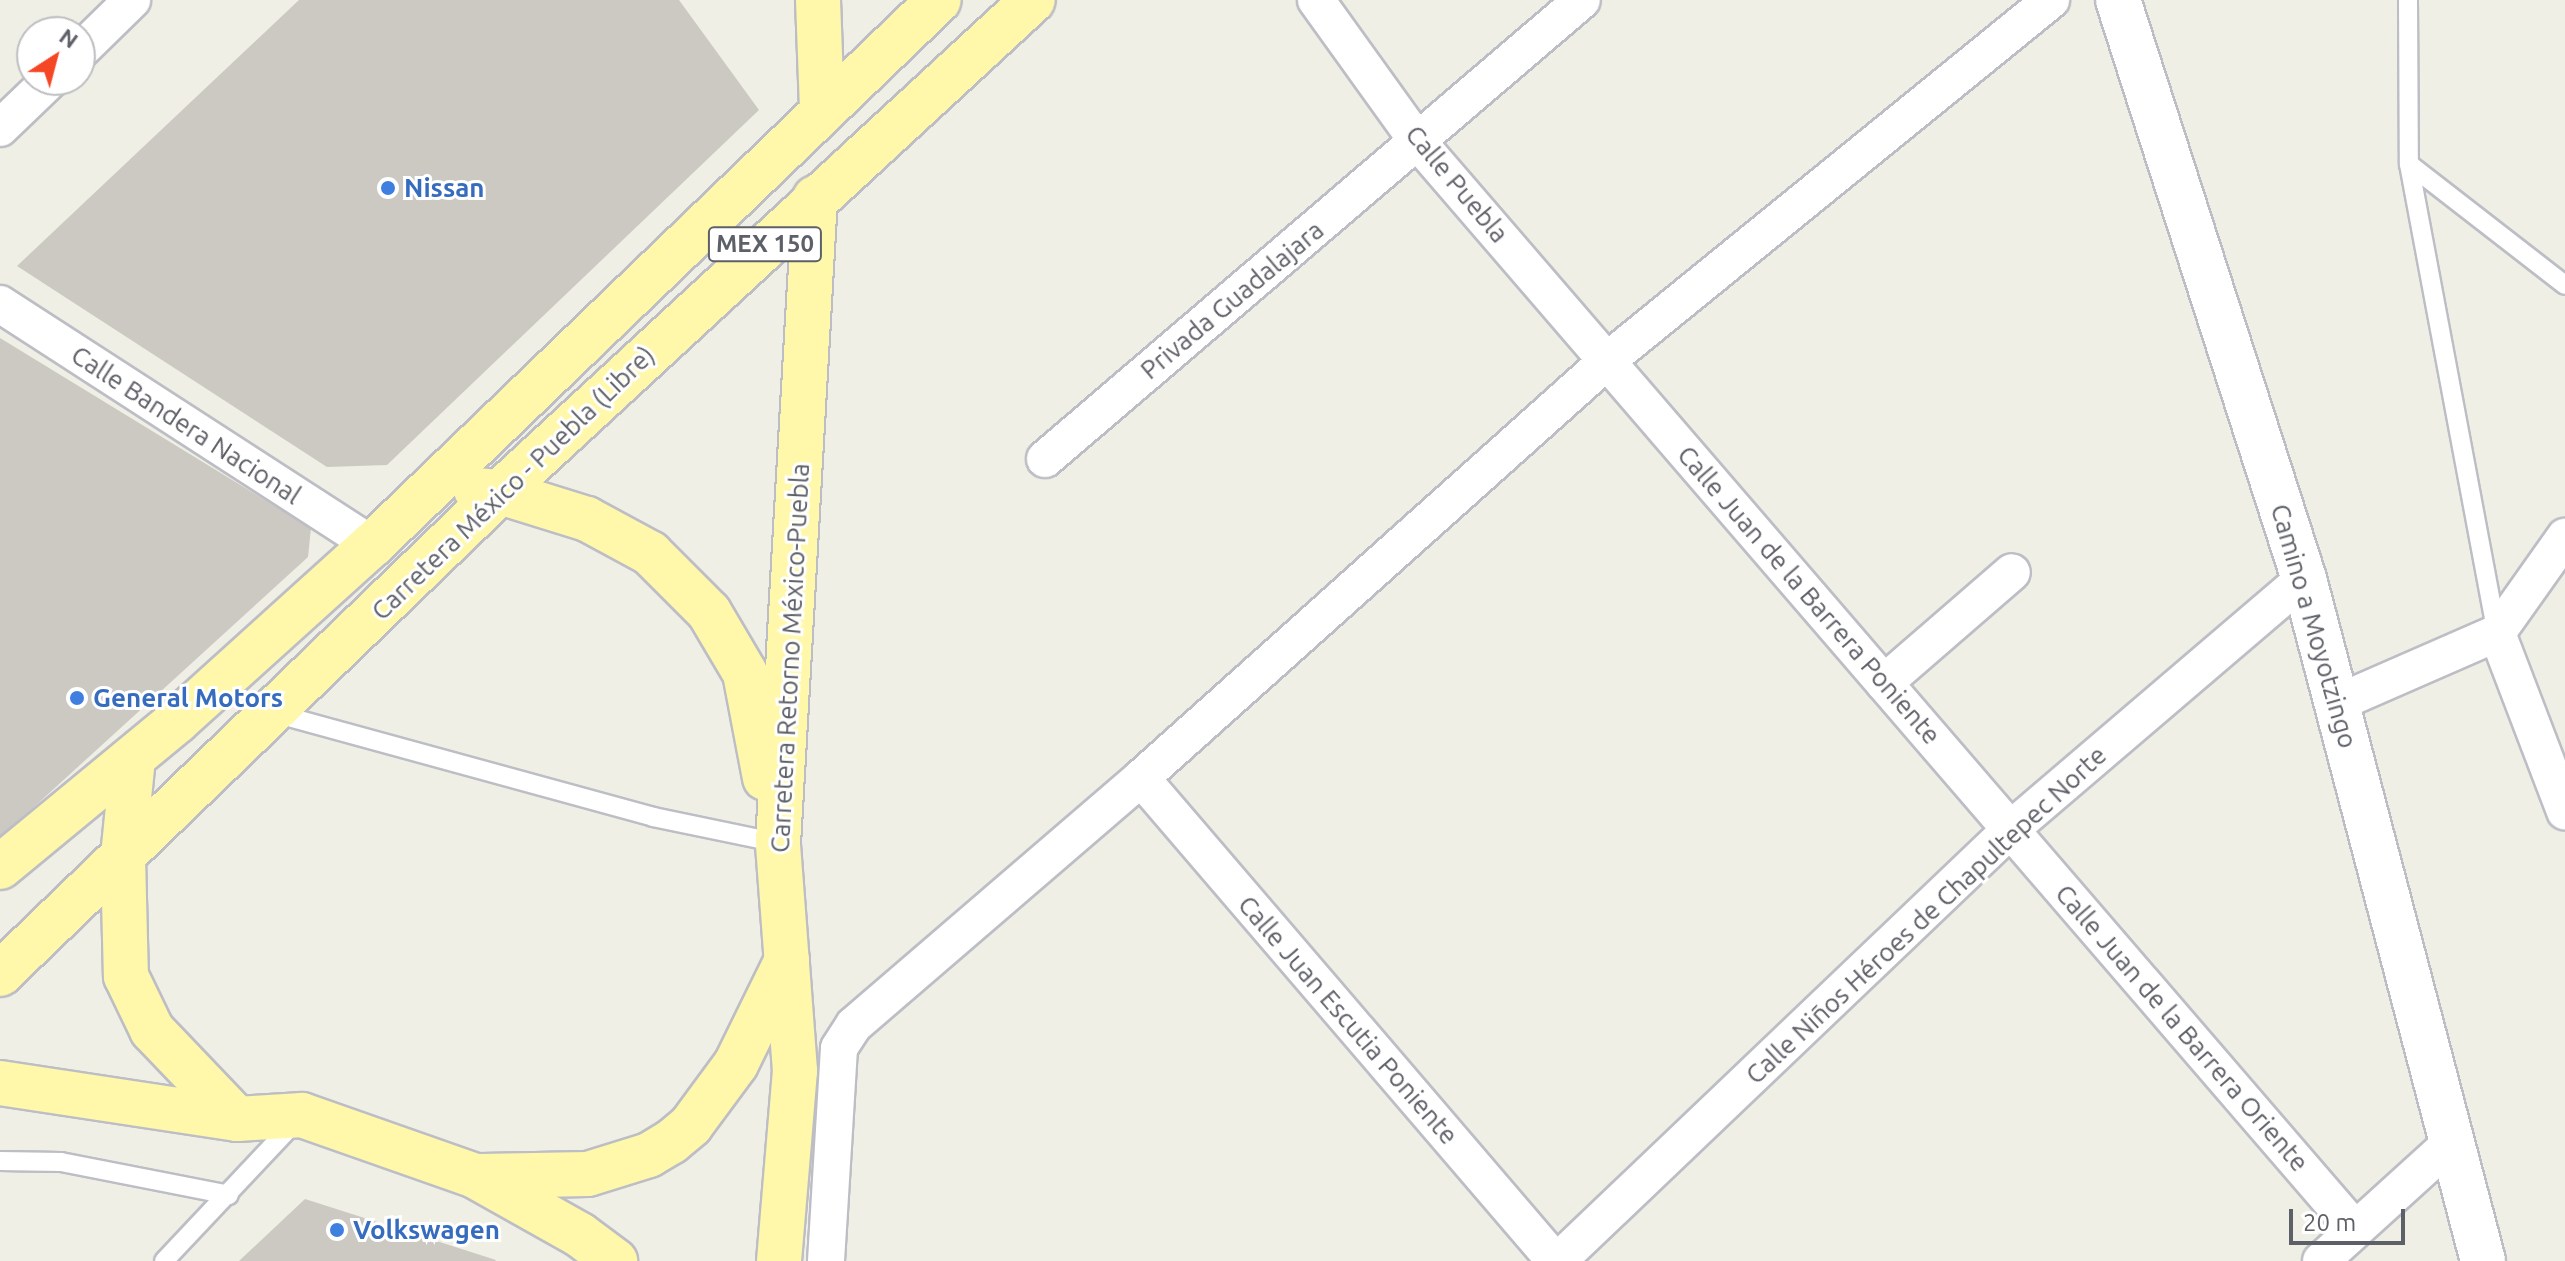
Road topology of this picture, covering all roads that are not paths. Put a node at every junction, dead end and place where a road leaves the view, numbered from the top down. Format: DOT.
graph roads {
  1 [pos="132,0"];
  2 [pos="818,0"];
  3 [pos="939,0"];
  4 [pos="1033,0"];
  5 [pos="1316,0"];
  6 [pos="1582,0"];
  7 [pos="2051,0"];
  8 [pos="2118,0"];
  9 [pos="2408,0"];
  10 [pos="96,35"];
  11 [pos="33,96"];
  12 [pos="822,109"];
  13 [pos="0,128"];
  14 [pos="1418,142"];
  15 [pos="2409,164"];
  16 [pos="815,198"];
  17 [pos="2565,285"];
  18 [pos="0,304"];
  19 [pos="1608,360"];
  20 [pos="1045,459"];
  21 [pos="435,487"];
  22 [pos="500,492"];
  23 [pos="2563,544"];
  24 [pos="372,545"];
  25 [pos="2012,572"];
  26 [pos="2304,579"];
  27 [pos="2497,633"];
  28 [pos="1884,683"];
  29 [pos="2337,703"];
  30 [pos="274,713"];
  31 [pos="133,758"];
  32 [pos="1141,778"];
  33 [pos="2565,811"];
  34 [pos="2011,829"];
  35 [pos="778,843"];
  36 [pos="123,857"];
  37 [pos="0,867"];
  38 [pos="789,955"];
  39 [pos="0,974"];
  40 [pos="0,1083"];
  41 [pos="302,1115"];
  42 [pos="237,1119"];
  43 [pos="2451,1143"];
  44 [pos="0,1161"];
  45 [pos="475,1176"];
  46 [pos="229,1195"];
  47 [pos="2353,1227"];
  48 [pos="164,1261"];
  49 [pos="615,1261"];
  50 [pos="779,1261"];
  51 [pos="826,1261"];
  52 [pos="1556,1261"];
  53 [pos="2321,1261"];
  54 [pos="2483,1261"];
  1 -- 10 [label="street"];
  2 -- 12 [label="main road"];
  3 -- 12 [label="main road, Carretera México - Puebla (Libre) / MEX 150"];
  4 -- 16 [label="main road, Carretera México - Puebla (Libre) / MEX 150"];
  5 -- 14 [label="street, Calle Puebla"];
  6 -- 14 [label="street, Privada Guadalajara"];
  7 -- 19 [label="street"];
  8 -- 26 [label="main road, Camino a Moyotzingo"];
  9 -- 15 [label="lane"];
  11 -- 13 [label="street"];
  12 -- 21 [label="main road, Carretera México - Puebla (Libre) / MEX 150"];
  14 -- 19 [label="street, Calle Puebla"];
  14 -- 20 [label="street, Privada Guadalajara"];
  15 -- 17 [label="lane"];
  15 -- 27 [label="lane"];
  16 -- 22 [label="main road, Carretera México - Puebla (Libre) / MEX 150"];
  16 -- 35 [label="main road, Carretera Retorno México-Puebla"];
  18 -- 24 [label="street, Calle Bandera Nacional"];
  19 -- 28 [label="street, Calle Juan de la Barrera Poniente"];
  19 -- 32 [label="street"];
  21 -- 22 [label="main road"];
  21 -- 24 [label="main road, Carretera México - Puebla (Libre) / MEX 150"];
  22 -- 30 [label="main road, Carretera México - Puebla (Libre) / MEX 150"];
  22 -- 35 [label="main road"];
  23 -- 27 [label="street"];
  24 -- 31 [label="main road, Carretera México - Puebla (Libre) / MEX 150"];
  25 -- 28 [label="street"];
  26 -- 29 [label="main road, Camino a Moyotzingo"];
  26 -- 34 [label="street, Calle Niños Héroes de Chapultepec Norte"];
  27 -- 29 [label="street"];
  27 -- 33 [label="street"];
  28 -- 34 [label="street, Calle Juan de la Barrera Poniente"];
  29 -- 43 [label="main road, Camino a Moyotzingo"];
  30 -- 35 [label="lane"];
  30 -- 36 [label="main road, Carretera México - Puebla (Libre) / MEX 150"];
  31 -- 36 [label="main road"];
  31 -- 37 [label="main road, Carretera México - Puebla (Libre) / MEX 150"];
  32 -- 51 [label="street"];
  32 -- 52 [label="street, Calle Juan Escutia Poniente"];
  34 -- 47 [label="street, Calle Juan de la Barrera Oriente"];
  34 -- 52 [label="street, Calle Niños Héroes de Chapultepec Norte"];
  35 -- 38 [label="main road, Carretera Retorno México-Puebla"];
  36 -- 39 [label="main road, Carretera México - Puebla (Libre) / MEX 150"];
  36 -- 42 [label="main road"];
  38 -- 45 [label="main road"];
  38 -- 50 [label="main road, Carretera Retorno México-Puebla"];
  40 -- 42 [label="main road"];
  41 -- 42 [label="main road"];
  41 -- 45 [label="main road"];
  41 -- 46 [label="lane"];
  43 -- 47 [label="street"];
  43 -- 54 [label="main road, Camino a Moyotzingo"];
  44 -- 46 [label="lane"];
  45 -- 49 [label="main road"];
  46 -- 48 [label="lane"];
  47 -- 53 [label="street"];
}
